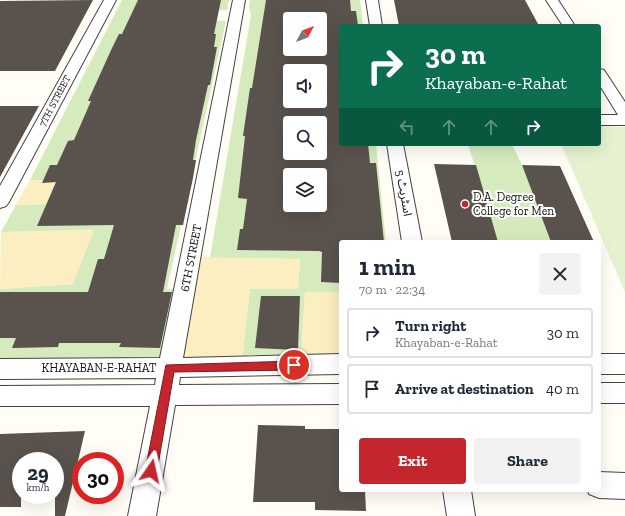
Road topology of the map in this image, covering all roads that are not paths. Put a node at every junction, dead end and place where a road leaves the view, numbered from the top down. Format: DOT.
graph roads {
  1 [pos="110,0"];
  2 [pos="239,0"];
  3 [pos="372,0"];
  4 [pos="552,0"];
  5 [pos="376,24"];
  6 [pos="568,24"];
  7 [pos="601,76"];
  8 [pos="601,109"];
  9 [pos="624,113"];
  10 [pos="601,119"];
  11 [pos="395,146"];
  12 [pos="0,202"];
  13 [pos="412,240"];
  14 [pos="339,364"];
  15 [pos="601,364"];
  16 [pos="625,364"];
  17 [pos="170,368"];
  18 [pos="0,369"];
  19 [pos="601,393"];
  20 [pos="625,393"];
  21 [pos="339,394"];
  22 [pos="0,396"];
  23 [pos="165,396"];
  24 [pos="601,485"];
  25 [pos="625,486"];
  26 [pos="457,492"];
  27 [pos="142,516"];
  28 [pos="461,516"];
  1 -- 12 [label="street, 7TH STREET"];
  2 -- 17 [label="street, 6TH STREET"];
  3 -- 5 [label="street"];
  4 -- 6 [label="street"];
  7 -- 9 [label="street"];
  8 -- 9 [label="street"];
  9 -- 10 [label="street"];
  11 -- 13 [label="street, اسٹریٹ 5"];
  14 -- 17 [label="street, KHAYABAN-E-RAHAT"];
  15 -- 16 [label="street"];
  17 -- 18 [label="street, KHAYABAN-E-RAHAT"];
  17 -- 23 [label="street, 6TH STREET"];
  19 -- 20 [label="street"];
  21 -- 23 [label="street"];
  22 -- 23 [label="street"];
  23 -- 27 [label="street, 6TH STREET"];
  24 -- 25 [label="street"];
  26 -- 28 [label="street"];
}
